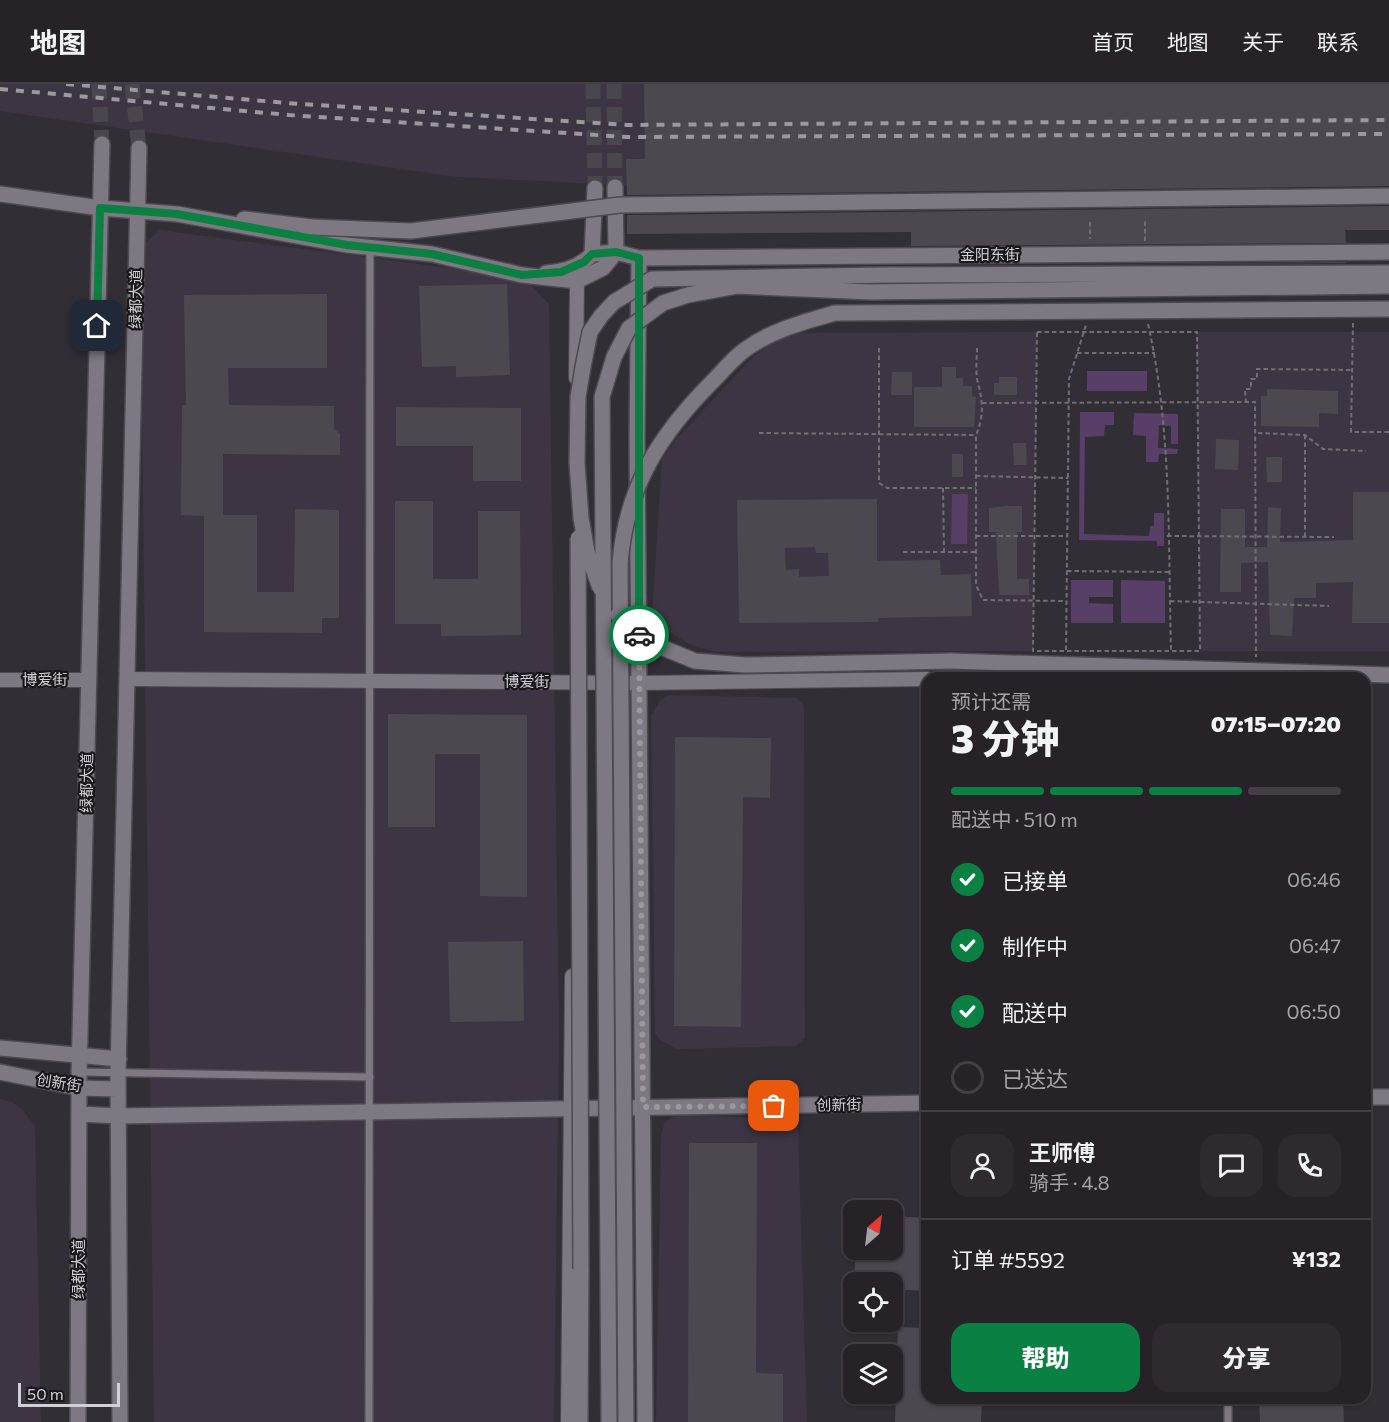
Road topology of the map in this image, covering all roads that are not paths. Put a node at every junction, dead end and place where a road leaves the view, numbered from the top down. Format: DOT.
graph roads {
  1 [pos="102,144"];
  2 [pos="140,148"];
  3 [pos="615,187"];
  4 [pos="595,188"];
  5 [pos="0,194"];
  6 [pos="1389,196"];
  7 [pos="100,208"];
  8 [pos="138,209"];
  9 [pos="213,221"];
  10 [pos="370,247"];
  11 [pos="616,252"];
  12 [pos="1389,252"];
  13 [pos="592,254"];
  14 [pos="639,258"];
  15 [pos="1389,273"];
  16 [pos="574,274"];
  17 [pos="1389,286"];
  18 [pos="1389,309"];
  19 [pos="577,463"];
  20 [pos="1066,658"];
  21 [pos="1048,672"];
  22 [pos="1332,672"];
  23 [pos="1371,674"];
  24 [pos="1389,675"];
  25 [pos="127,679"];
  26 [pos="921,679"];
  27 [pos="0,680"];
  28 [pos="89,680"];
  29 [pos="371,681"];
  30 [pos="574,682"];
  31 [pos="639,683"];
  32 [pos="0,1048"];
  33 [pos="0,1072"];
  34 [pos="80,1073"];
  35 [pos="118,1074"];
  36 [pos="370,1077"];
  37 [pos="1371,1097"];
  38 [pos="1389,1097"];
  39 [pos="921,1103"];
  40 [pos="643,1107"];
  41 [pos="573,1109"];
  42 [pos="370,1112"];
  43 [pos="79,1114"];
  44 [pos="118,1116"];
  45 [pos="1228,1404"];
  46 [pos="78,1422"];
  47 [pos="120,1422"];
  48 [pos="369,1422"];
  49 [pos="568,1422"];
  50 [pos="580,1422"];
  51 [pos="609,1422"];
  52 [pos="626,1422"];
  53 [pos="645,1422"];
  54 [pos="1228,1422"];
  1 -- 7 [label="main road, 绿都大道"];
  2 -- 8 [label="main road, 绿都大道"];
  3 -- 11 [label="main road"];
  4 -- 13 [label="main road"];
  5 -- 7 [label="main road"];
  6 -- 9 [label="main road, bridge"];
  7 -- 8 [label="main road"];
  7 -- 28 [label="main road, 绿都大道"];
  8 -- 9 [label="main road"];
  8 -- 25 [label="main road, 绿都大道"];
  9 -- 10 [label="main road"];
  10 -- 16 [label="main road"];
  10 -- 29 [label="lane"];
  11 -- 13 [label="main road, 金阳东街"];
  11 -- 14 [label="main road, 金阳东街"];
  11 -- 16 [label="main road"];
  12 -- 14 [label="main road, 金阳东街"];
  13 -- 16 [label="main road"];
  14 -- 31 [label="main road"];
  15 -- 19 [label="main road, bridge"];
  16 -- 30 [label="street"];
  17 -- 51 [label="main road, bridge"];
  18 -- 52 [label="main road, bridge"];
  19 -- 20 [label="main road, bridge"];
  19 -- 50 [label="main road, bridge"];
  20 -- 21 [label="street"];
  20 -- 22 [label="main road"];
  23 -- 24 [label="main road"];
  25 -- 29 [label="street, 博爱街"];
  25 -- 35 [label="main road, 绿都大道"];
  26 -- 31 [label="street, 博爱街"];
  27 -- 28 [label="street, 博爱街"];
  28 -- 34 [label="main road, 绿都大道"];
  29 -- 30 [label="street, 博爱街"];
  29 -- 36 [label="lane"];
  30 -- 31 [label="street, 博爱街"];
  30 -- 41 [label="street"];
  31 -- 40 [label="main road"];
  32 -- 34 [label="main road, 创新街"];
  33 -- 34 [label="main road, 创新街"];
  34 -- 35 [label="main road, 创新街"];
  34 -- 35 [label="main road, 创新街"];
  34 -- 43 [label="main road, 绿都大道"];
  35 -- 36 [label="lane"];
  35 -- 44 [label="main road, 绿都大道"];
  36 -- 42 [label="lane"];
  37 -- 38 [label="main road"];
  39 -- 40 [label="main road, 创新街"];
  40 -- 41 [label="main road, 创新街"];
  40 -- 53 [label="main road"];
  41 -- 42 [label="main road, 创新街"];
  41 -- 49 [label="street"];
  42 -- 44 [label="main road, 创新街"];
  42 -- 48 [label="lane"];
  43 -- 44 [label="main road, 创新街"];
  43 -- 46 [label="main road, 绿都大道"];
  44 -- 47 [label="main road, 绿都大道"];
  45 -- 54 [label="lane"];
}
